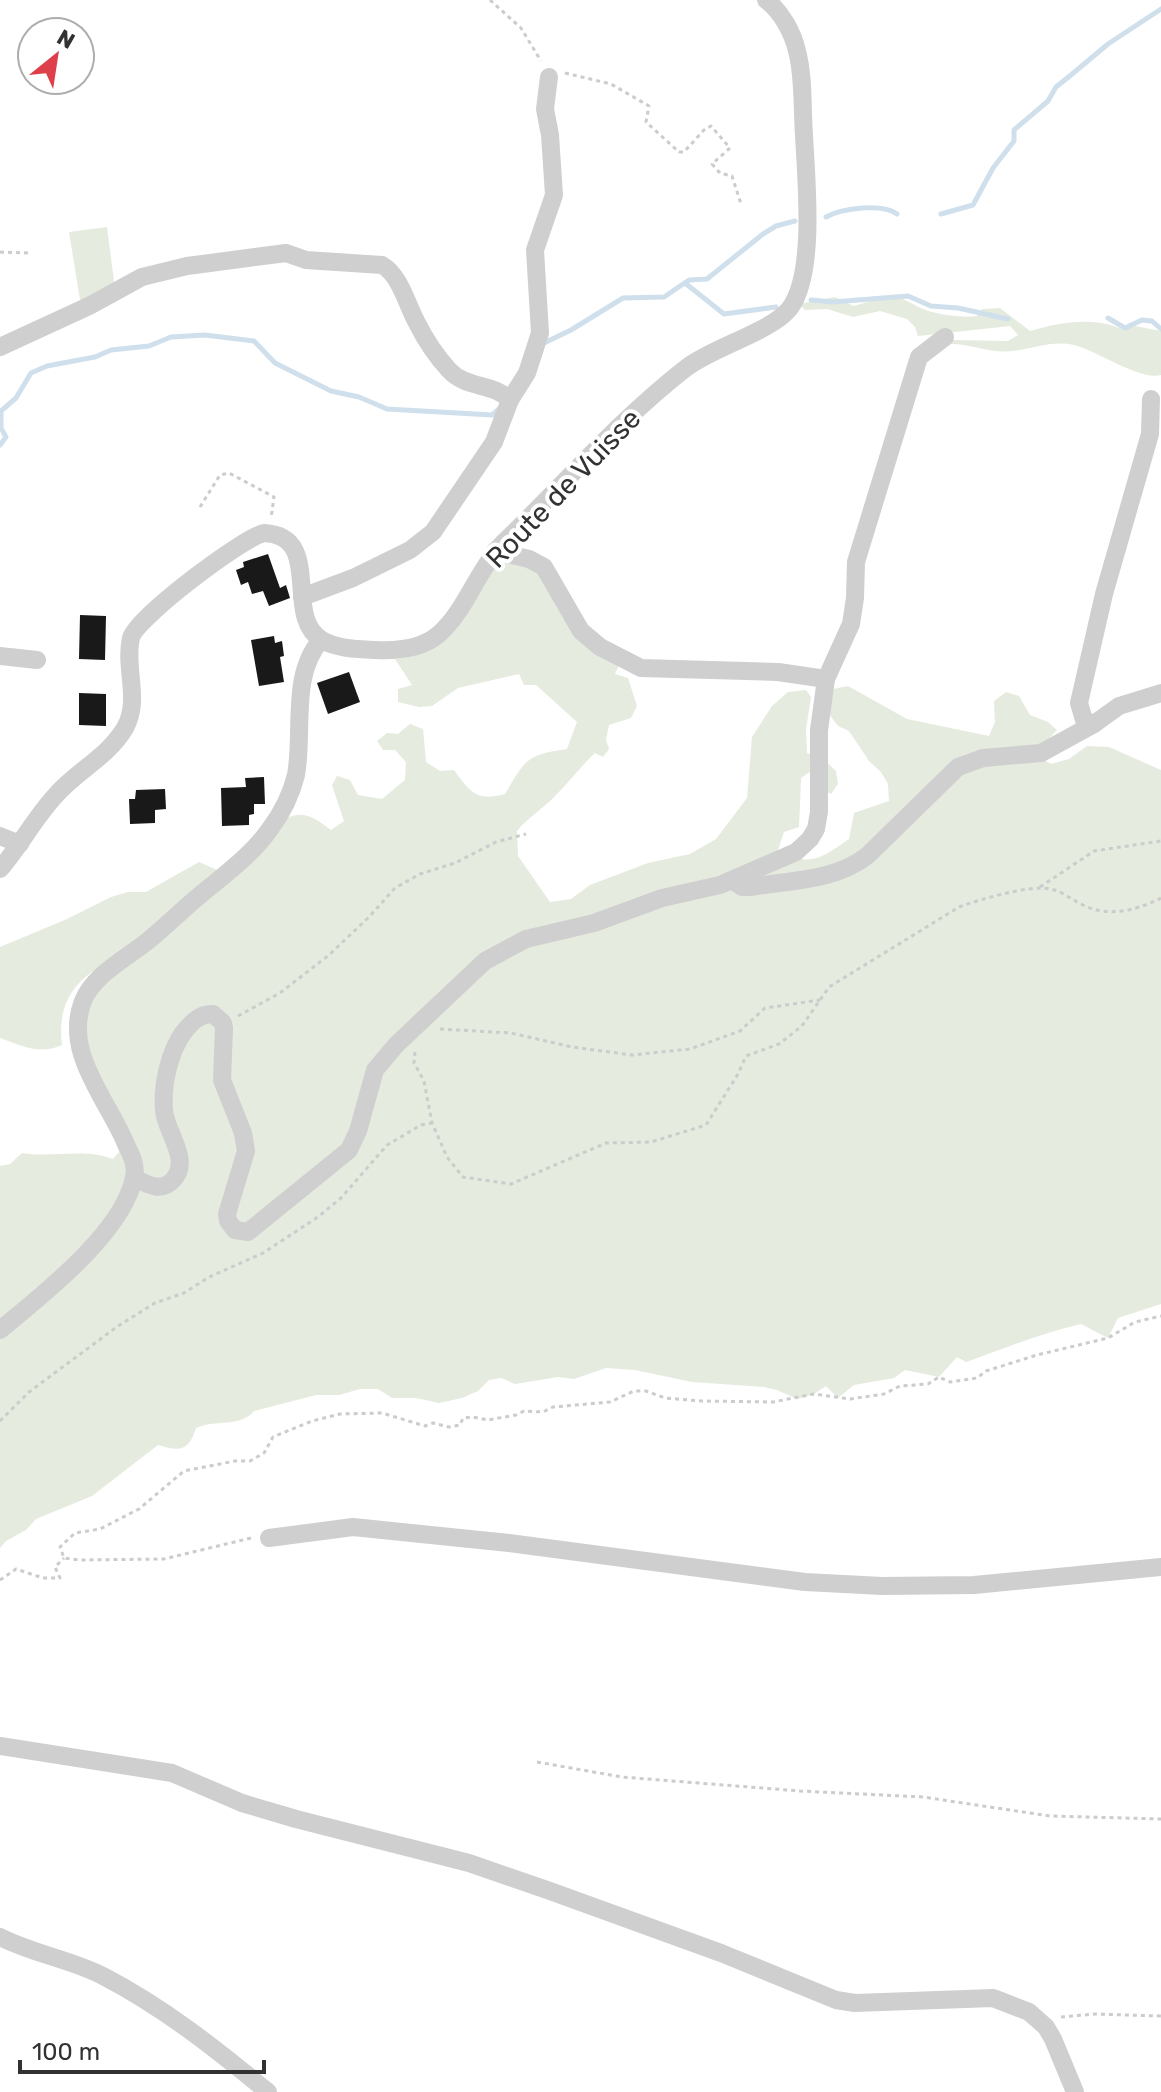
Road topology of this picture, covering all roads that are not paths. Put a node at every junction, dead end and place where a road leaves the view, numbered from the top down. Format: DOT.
graph roads {
  1 [pos="766,0"];
  2 [pos="549,77"];
  3 [pos="945,337"];
  4 [pos="0,347"];
  5 [pos="1151,399"];
  6 [pos="510,400"];
  7 [pos="495,551"];
  8 [pos="302,597"];
  9 [pos="321,640"];
  10 [pos="0,656"];
  11 [pos="37,660"];
  12 [pos="826,679"];
  13 [pos="1161,693"];
  14 [pos="1094,724"];
  15 [pos="0,836"];
  16 [pos="20,844"];
  17 [pos="0,869"];
  18 [pos="732,880"];
  19 [pos="134,1178"];
  20 [pos="0,1330"];
  21 [pos="269,1538"];
  22 [pos="1161,1567"];
  23 [pos="0,1746"];
  24 [pos="0,1937"];
  25 [pos="268,2092"];
  26 [pos="1075,2092"];
  1 -- 7 [label="street, Route de Vuisse"];
  2 -- 6 [label="street"];
  3 -- 12 [label="street"];
  4 -- 6 [label="street"];
  5 -- 14 [label="street"];
  6 -- 8 [label="street"];
  7 -- 9 [label="street, Route de Vuisse"];
  7 -- 12 [label="street"];
  8 -- 9 [label="street"];
  8 -- 16 [label="street"];
  9 -- 19 [label="street"];
  10 -- 11 [label="street"];
  12 -- 18 [label="street"];
  13 -- 14 [label="street"];
  14 -- 18 [label="street"];
  15 -- 16 [label="street"];
  16 -- 17 [label="street"];
  18 -- 19 [label="street"];
  19 -- 20 [label="street"];
  21 -- 22 [label="street"];
  23 -- 26 [label="street"];
  24 -- 25 [label="street"];
}
